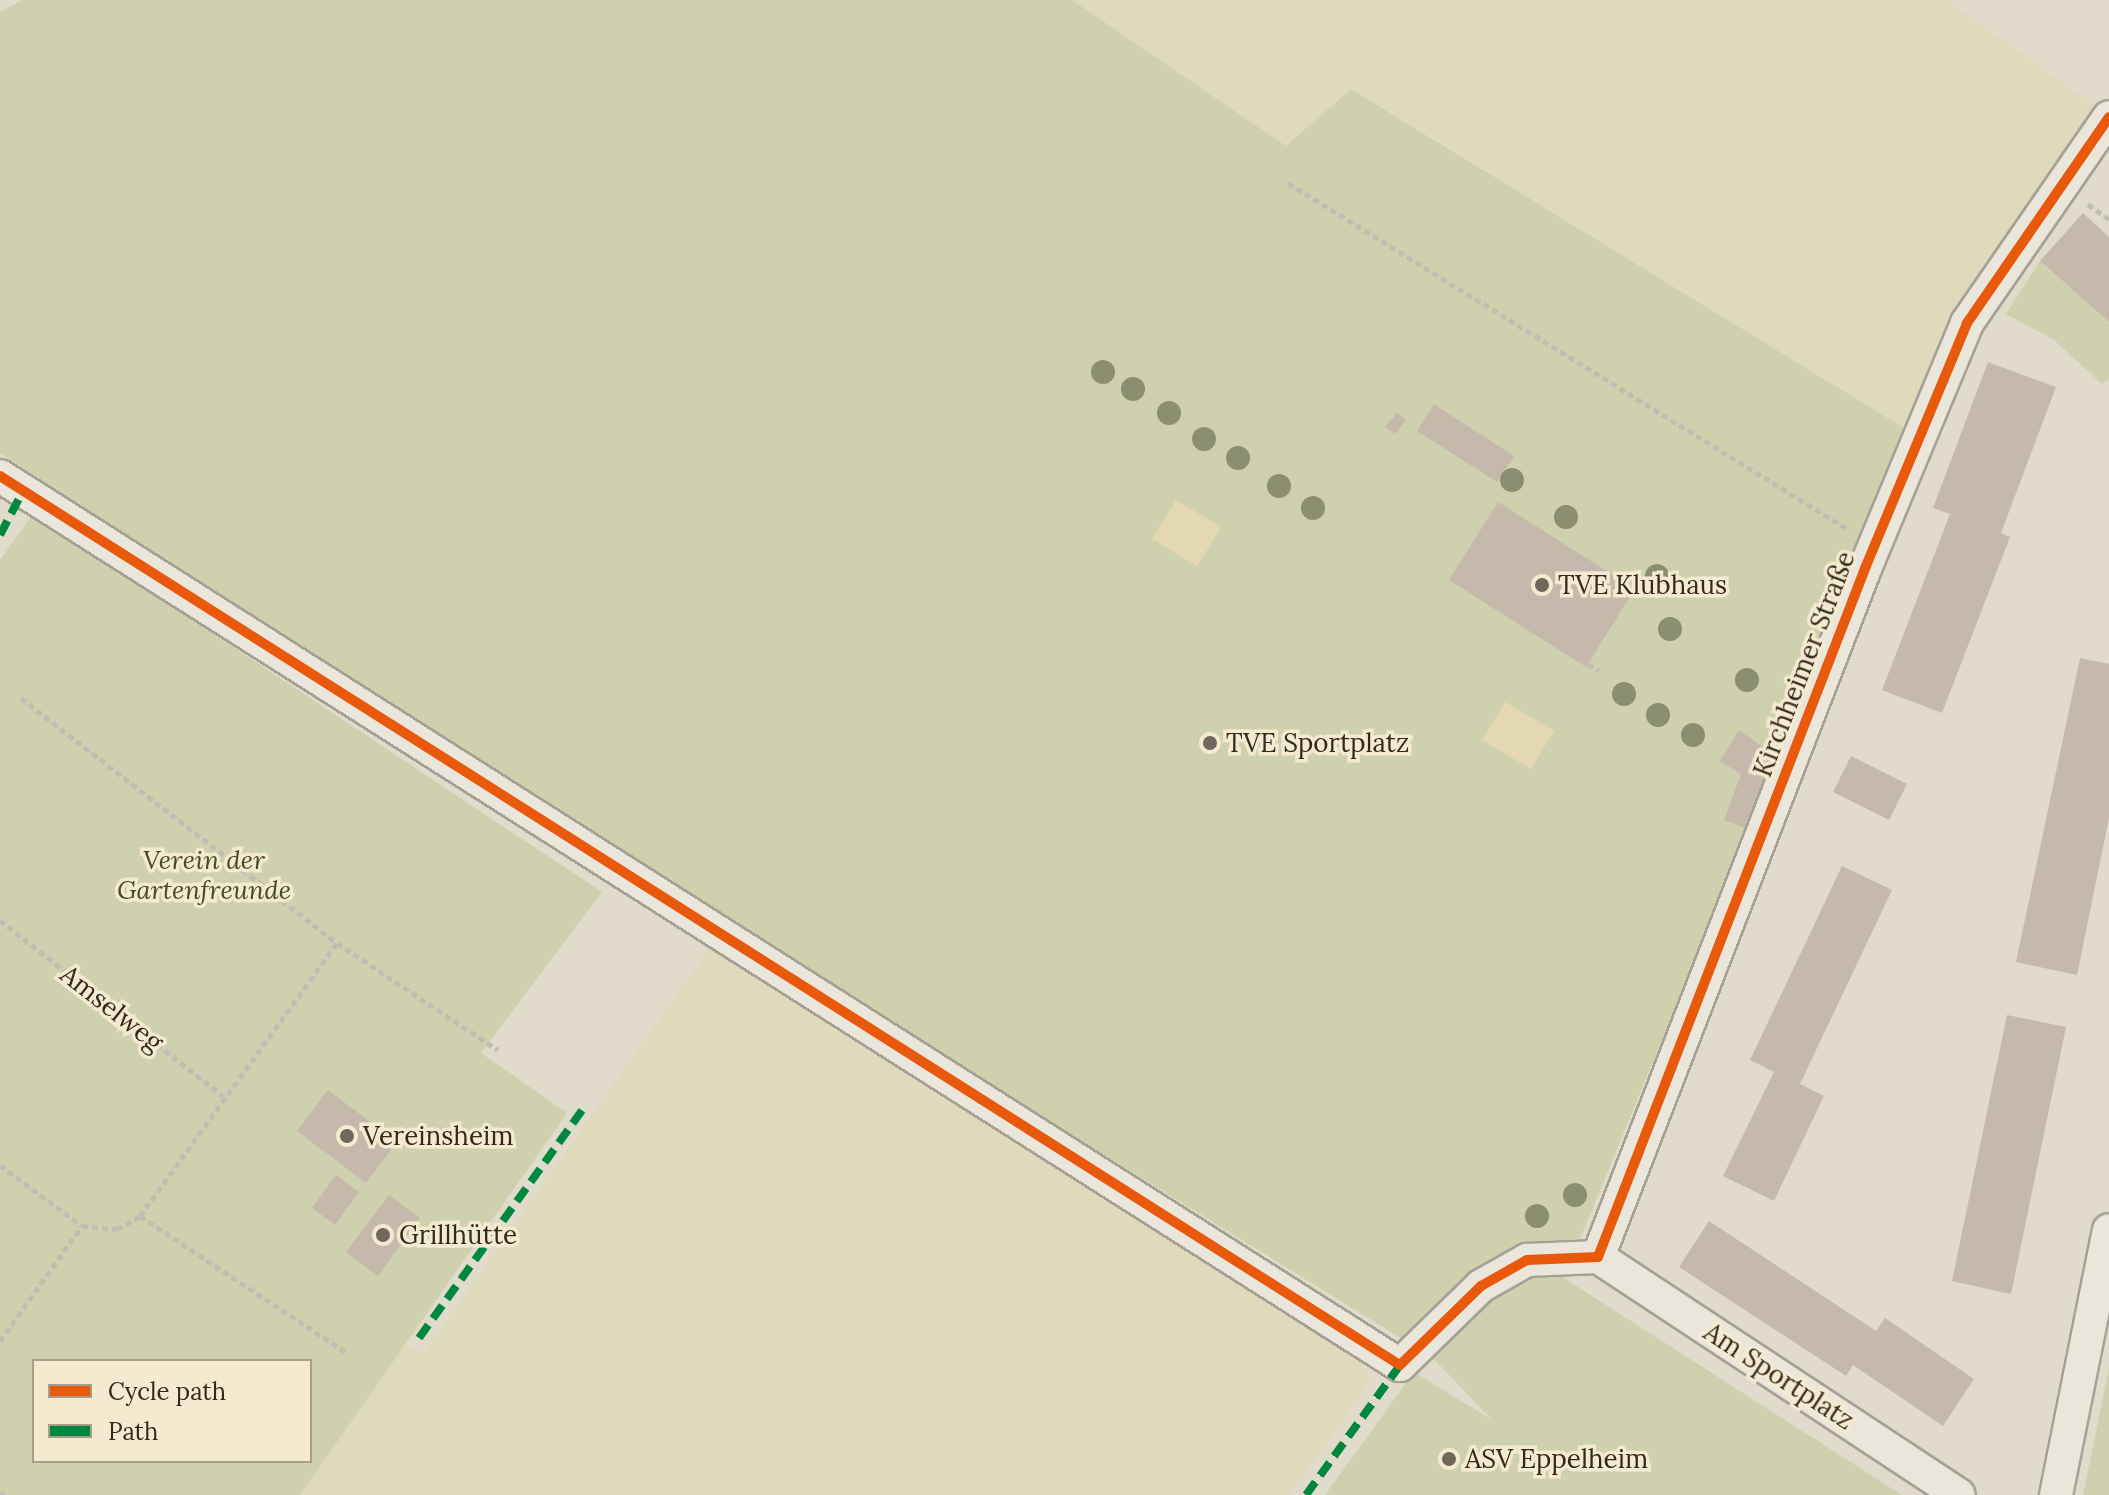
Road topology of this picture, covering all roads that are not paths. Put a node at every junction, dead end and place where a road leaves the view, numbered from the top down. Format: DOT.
graph roads {
  1 [pos="2109,117"];
  2 [pos="0,476"];
  3 [pos="2109,1230"];
  4 [pos="1598,1257"];
  5 [pos="1959,1495"];
  6 [pos="2056,1495"];
  1 -- 4 [label="street, Kirchheimer Straße"];
  2 -- 4 [label="street"];
  3 -- 6 [label="street"];
  4 -- 5 [label="street, Am Sportplatz"];
}
